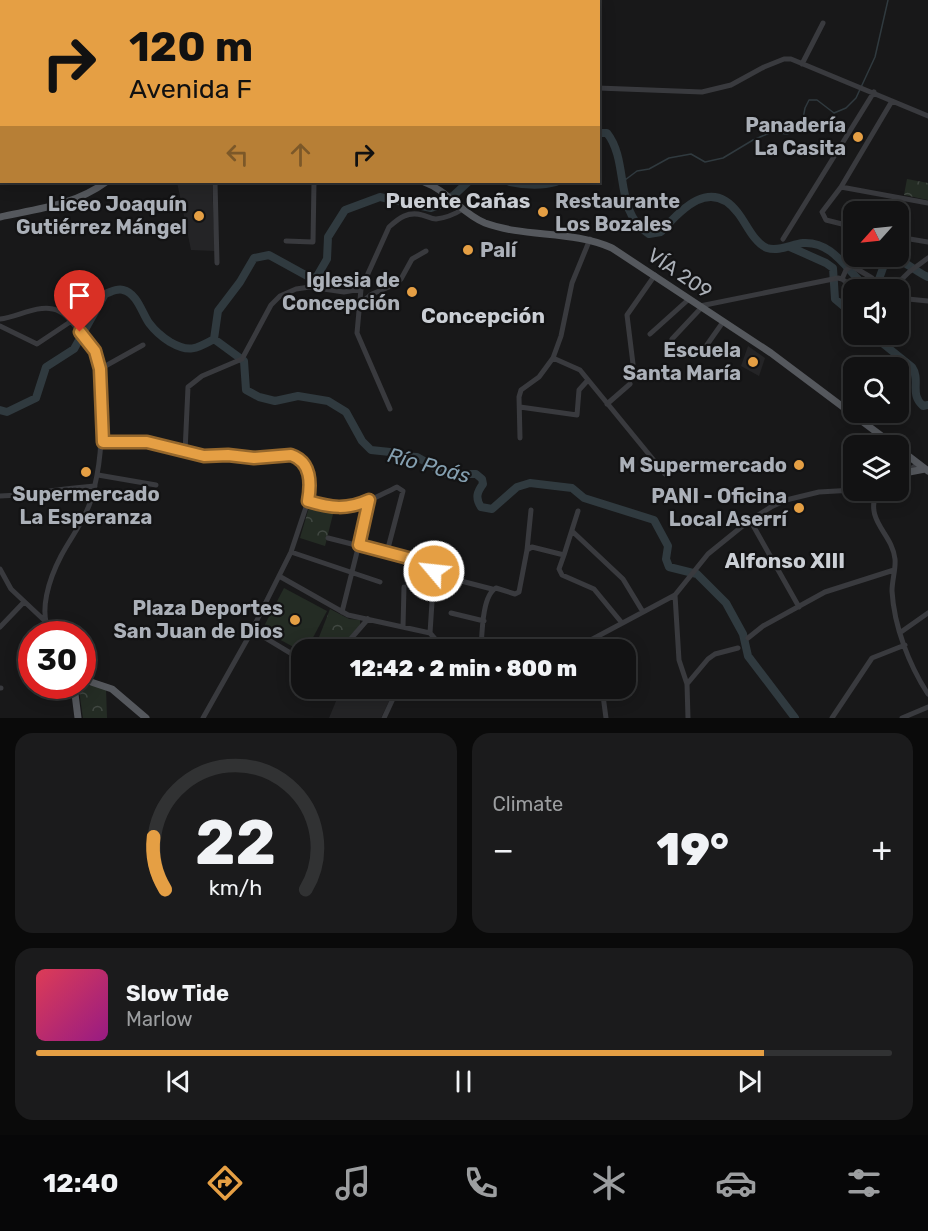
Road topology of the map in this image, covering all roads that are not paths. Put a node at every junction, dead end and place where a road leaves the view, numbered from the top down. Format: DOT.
graph roads {
  1 [pos="823,23"];
  2 [pos="802,64"];
  3 [pos="600,88"];
  4 [pos="874,92"];
  5 [pos="892,100"];
  6 [pos="928,116"];
  7 [pos="104,183"];
  8 [pos="215,183"];
  9 [pos="314,183"];
  10 [pos="427,183"];
  11 [pos="841,187"];
  12 [pos="928,203"];
  13 [pos="463,209"];
  14 [pos="0,217"];
  15 [pos="843,224"];
  16 [pos="590,239"];
  17 [pos="783,239"];
  18 [pos="909,239"];
  19 [pos="286,241"];
  20 [pos="928,242"];
  21 [pos="426,251"];
  22 [pos="928,258"];
  23 [pos="217,263"];
  24 [pos="655,275"];
  25 [pos="872,278"];
  26 [pos="840,279"];
  27 [pos="902,279"];
  28 [pos="843,281"];
  29 [pos="361,289"];
  30 [pos="689,299"];
  31 [pos="909,299"];
  32 [pos="928,301"];
  33 [pos="358,305"];
  34 [pos="701,307"];
  35 [pos="0,319"];
  36 [pos="70,322"];
  37 [pos="723,322"];
  38 [pos="0,326"];
  39 [pos="650,334"];
  40 [pos="672,339"];
  41 [pos="143,345"];
  42 [pos="704,349"];
  43 [pos="553,358"];
  44 [pos="633,364"];
  45 [pos="100,369"];
  46 [pos="588,380"];
  47 [pos="630,384"];
  48 [pos="843,403"];
  49 [pos="607,404"];
  50 [pos="520,407"];
  51 [pos="390,409"];
  52 [pos="869,423"];
  53 [pos="883,435"];
  54 [pos="520,438"];
  55 [pos="103,442"];
  56 [pos="185,452"];
  57 [pos="909,457"];
  58 [pos="918,464"];
  59 [pos="909,470"];
  60 [pos="927,470"];
  61 [pos="665,474"];
  62 [pos="909,474"];
  63 [pos="98,475"];
  64 [pos="156,485"];
  65 [pos="95,486"];
  66 [pos="843,491"];
  67 [pos="0,495"];
  68 [pos="369,500"];
  69 [pos="308,501"];
  70 [pos="875,501"];
  71 [pos="531,510"];
  72 [pos="578,511"];
  73 [pos="750,520"];
  74 [pos="572,531"];
  75 [pos="328,538"];
  76 [pos="359,545"];
  77 [pos="527,550"];
  78 [pos="291,552"];
  79 [pos="387,552"];
  80 [pos="564,555"];
  81 [pos="0,569"];
  82 [pos="894,570"];
  83 [pos="353,574"];
  84 [pos="279,576"];
  85 [pos="461,581"];
  86 [pos="380,582"];
  87 [pos="404,587"];
  88 [pos="492,590"];
  89 [pos="675,595"];
  90 [pos="24,602"];
  91 [pos="799,607"];
  92 [pos="342,612"];
  93 [pos="643,612"];
  94 [pos="451,613"];
  95 [pos="928,613"];
  96 [pos="368,619"];
  97 [pos="45,621"];
  98 [pos="483,621"];
  99 [pos="622,623"];
  100 [pos="0,627"];
  101 [pos="403,627"];
  102 [pos="252,630"];
  103 [pos="901,632"];
  104 [pos="430,633"];
  105 [pos="748,638"];
  106 [pos="350,639"];
  107 [pos="435,639"];
  108 [pos="482,639"];
  109 [pos="594,639"];
  110 [pos="905,645"];
  111 [pos="738,648"];
  112 [pos="291,653"];
  113 [pos="96,684"];
  114 [pos="687,684"];
  115 [pos="928,694"];
  116 [pos="76,699"];
  117 [pos="393,699"];
  118 [pos="603,699"];
  119 [pos="928,707"];
  120 [pos="78,718"];
  121 [pos="146,718"];
  122 [pos="203,718"];
  123 [pos="384,718"];
  124 [pos="606,718"];
  125 [pos="688,718"];
  126 [pos="832,718"];
  127 [pos="902,718"];
  1 -- 2 [label="street"];
  2 -- 3 [label="street"];
  2 -- 4 [label="street"];
  4 -- 5 [label="street"];
  4 -- 17 [label="street"];
  5 -- 6 [label="street"];
  5 -- 11 [label="street"];
  7 -- 14 [label="main road"];
  8 -- 23 [label="street"];
  9 -- 19 [label="street"];
  10 -- 13 [label="main road, VÍA 209"];
  11 -- 12 [label="street"];
  11 -- 15 [label="street"];
  13 -- 16 [label="main road, VÍA 209"];
  13 -- 29 [label="street"];
  16 -- 24 [label="main road, VÍA 209"];
  16 -- 43 [label="street"];
  18 -- 20 [label="street"];
  21 -- 33 [label="street"];
  22 -- 27 [label="street"];
  24 -- 30 [label="main road, VÍA 209"];
  24 -- 44 [label="street"];
  25 -- 26 [label="street"];
  26 -- 28 [label="street"];
  26 -- 34 [label="street"];
  29 -- 33 [label="street"];
  29 -- 56 [label="street"];
  30 -- 34 [label="main road, VÍA 209"];
  30 -- 39 [label="street"];
  31 -- 32 [label="street"];
  33 -- 51 [label="street"];
  34 -- 37 [label="main road, VÍA 209"];
  34 -- 40 [label="street"];
  35 -- 36 [label="street"];
  36 -- 38 [label="street"];
  36 -- 45 [label="street"];
  37 -- 42 [label="street"];
  37 -- 48 [label="main road, VÍA 209"];
  41 -- 45 [label="street"];
  43 -- 46 [label="street"];
  43 -- 50 [label="street"];
  45 -- 55 [label="street"];
  46 -- 49 [label="street"];
  46 -- 50 [label="street"];
  47 -- 49 [label="street"];
  49 -- 61 [label="street"];
  50 -- 54 [label="street"];
  52 -- 53 [label="main road, VÍA 209"];
  55 -- 56 [label="street"];
  55 -- 63 [label="street"];
  56 -- 69 [label="street"];
  57 -- 58 [label="main road"];
  58 -- 59 [label="street"];
  58 -- 60 [label="main road"];
  60 -- 62 [label="main road"];
  63 -- 64 [label="street"];
  63 -- 65 [label="street"];
  65 -- 67 [label="street"];
  65 -- 97 [label="street"];
  66 -- 73 [label="street"];
  68 -- 69 [label="street"];
  68 -- 76 [label="street"];
  68 -- 79 [label="street"];
  69 -- 78 [label="street"];
  70 -- 82 [label="street"];
  71 -- 77 [label="street"];
  72 -- 74 [label="street"];
  73 -- 89 [label="street"];
  73 -- 91 [label="street"];
  74 -- 80 [label="street"];
  74 -- 93 [label="street"];
  75 -- 76 [label="street"];
  76 -- 79 [label="street"];
  76 -- 83 [label="street"];
  77 -- 80 [label="street"];
  77 -- 88 [label="street"];
  78 -- 83 [label="street"];
  78 -- 84 [label="street"];
  79 -- 104 [label="street"];
  80 -- 99 [label="street"];
  81 -- 90 [label="street"];
  82 -- 91 [label="street"];
  82 -- 103 [label="street"];
  83 -- 86 [label="street"];
  83 -- 92 [label="street"];
  84 -- 92 [label="street"];
  84 -- 102 [label="street"];
  85 -- 88 [label="street"];
  87 -- 101 [label="street"];
  88 -- 98 [label="street"];
  89 -- 93 [label="street"];
  89 -- 114 [label="street"];
  90 -- 97 [label="street"];
  90 -- 100 [label="street"];
  91 -- 105 [label="street"];
  92 -- 96 [label="street"];
  93 -- 99 [label="street"];
  94 -- 98 [label="street"];
  95 -- 103 [label="street"];
  96 -- 101 [label="street"];
  96 -- 106 [label="street"];
  98 -- 108 [label="street"];
  99 -- 109 [label="street"];
  101 -- 104 [label="street"];
  102 -- 112 [label="street"];
  102 -- 122 [label="street"];
  103 -- 110 [label="street"];
  104 -- 107 [label="street"];
  110 -- 115 [label="street"];
  110 -- 126 [label="street"];
  111 -- 114 [label="street"];
  113 -- 121 [label="main road"];
  114 -- 125 [label="street"];
  116 -- 120 [label="main road"];
  117 -- 123 [label="street"];
  118 -- 124 [label="street"];
  119 -- 127 [label="street"];
}
